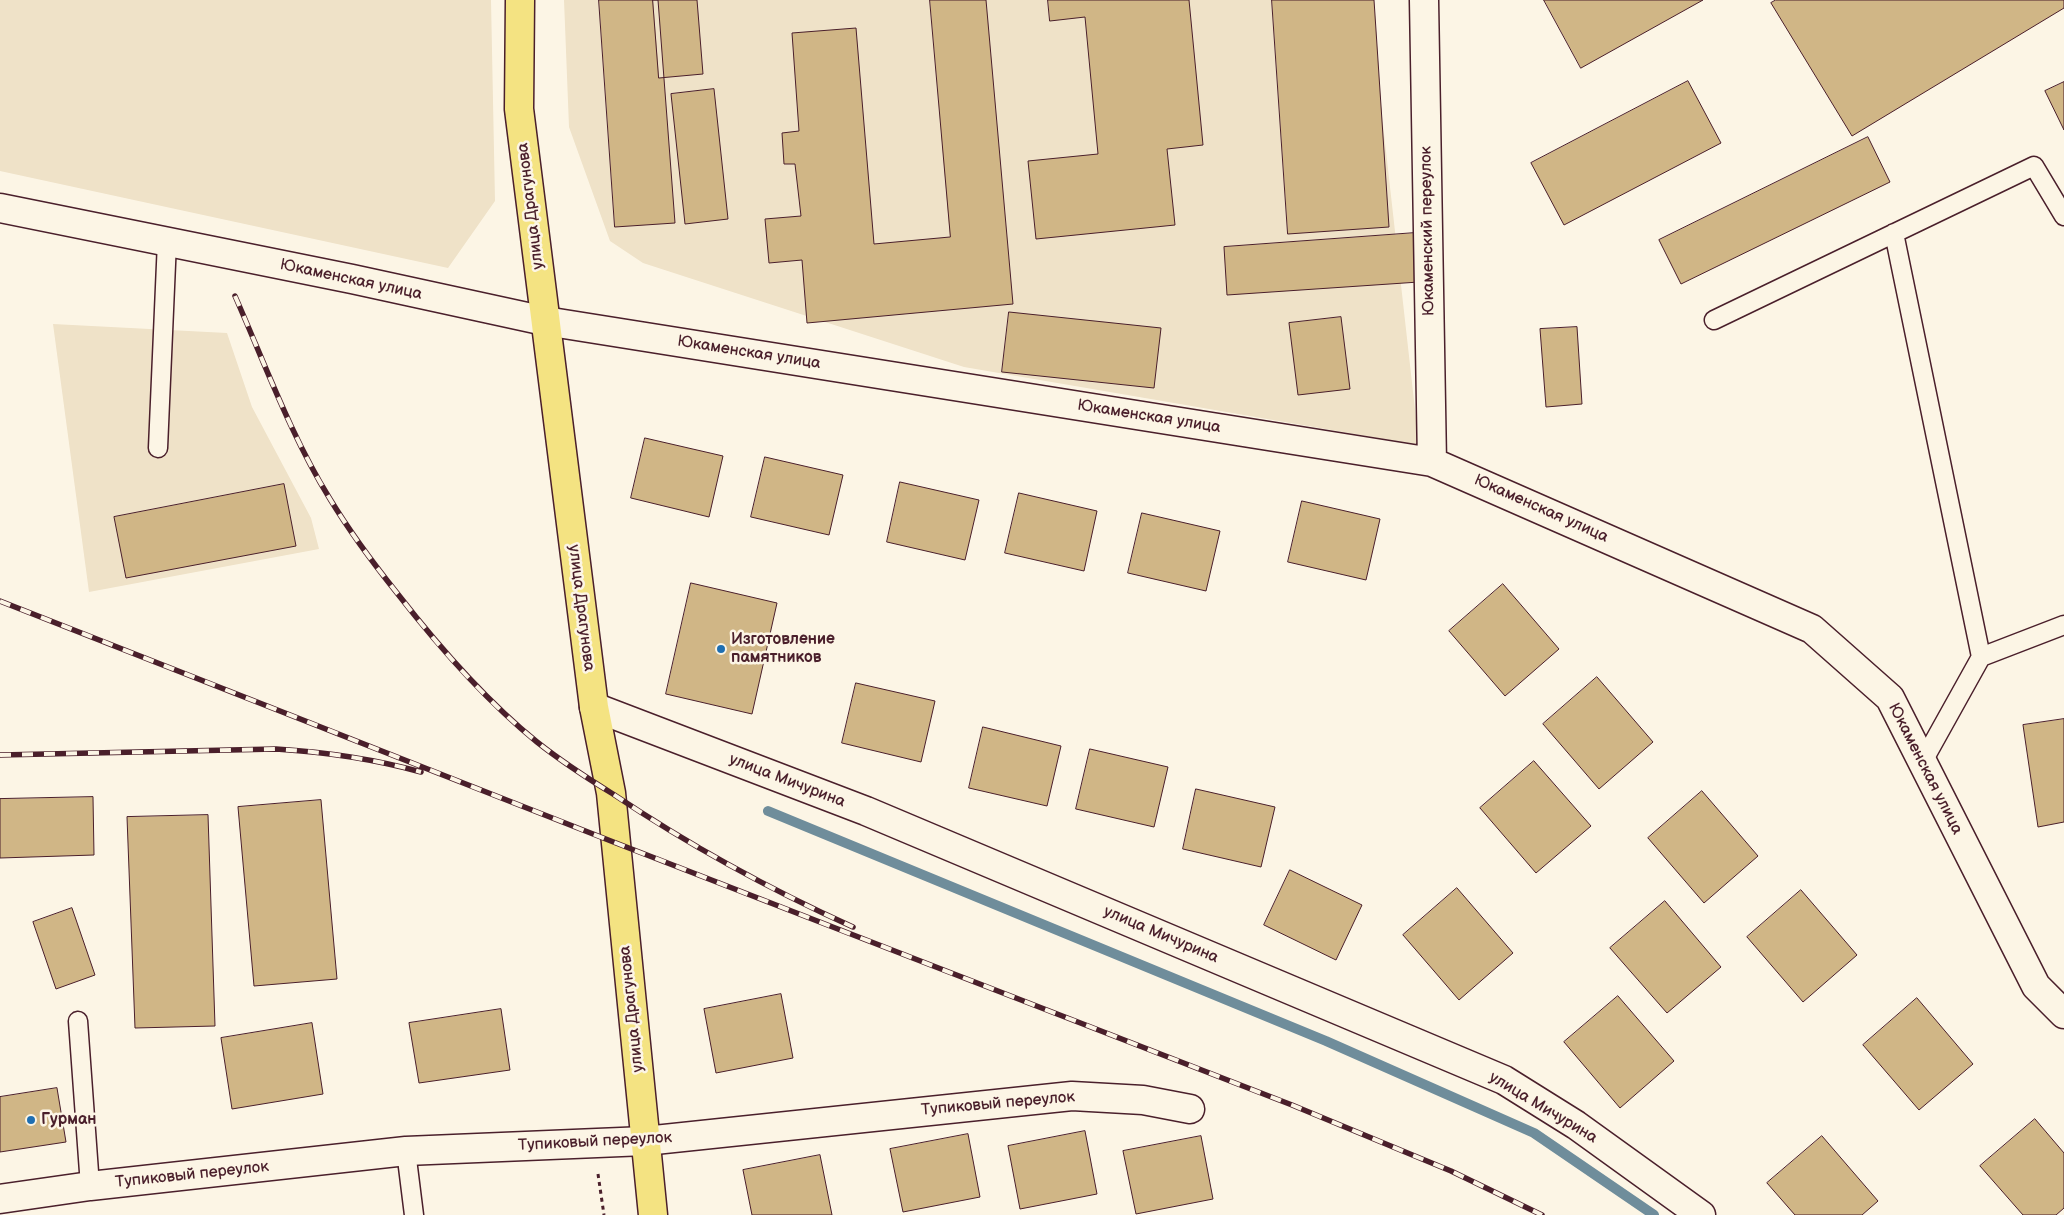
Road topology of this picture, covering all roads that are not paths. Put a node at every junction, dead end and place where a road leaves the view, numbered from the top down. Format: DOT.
graph roads {
  1 [pos="520,0"];
  2 [pos="1424,0"];
  3 [pos="0,208"];
  4 [pos="2064,216"];
  5 [pos="1894,233"];
  6 [pos="167,241"];
  7 [pos="1714,320"];
  8 [pos="544,321"];
  9 [pos="158,448"];
  10 [pos="1432,462"];
  11 [pos="2064,624"];
  12 [pos="1981,657"];
  13 [pos="594,708"];
  14 [pos="1922,762"];
  15 [pos="2064,1014"];
  16 [pos="78,1020"];
  17 [pos="1190,1109"];
  18 [pos="645,1141"];
  19 [pos="406,1151"];
  20 [pos="90,1186"];
  21 [pos="0,1199"];
  22 [pos="414,1215"];
  23 [pos="653,1215"];
  24 [pos="1701,1215"];
  1 -- 8 [label="main road, улица Драгунова"];
  2 -- 10 [label="street, Юкаменский переулок"];
  3 -- 6 [label="street, Юкаменская улица"];
  4 -- 5 [label="lane"];
  5 -- 7 [label="lane"];
  5 -- 12 [label="lane"];
  6 -- 8 [label="street, Юкаменская улица"];
  6 -- 9 [label="lane"];
  8 -- 10 [label="street, Юкаменская улица"];
  8 -- 13 [label="main road, улица Драгунова"];
  10 -- 14 [label="street, Юкаменская улица"];
  11 -- 12 [label="lane"];
  12 -- 14 [label="lane"];
  13 -- 18 [label="main road, улица Драгунова"];
  13 -- 24 [label="street, улица Мичурина"];
  14 -- 15 [label="street, Юкаменская улица"];
  16 -- 20 [label="lane"];
  17 -- 18 [label="street, Тупиковый переулок"];
  18 -- 19 [label="street, Тупиковый переулок"];
  18 -- 23 [label="main road, улица Драгунова"];
  19 -- 20 [label="street, Тупиковый переулок"];
  19 -- 22 [label="lane"];
  20 -- 21 [label="street, Тупиковый переулок"];
}
